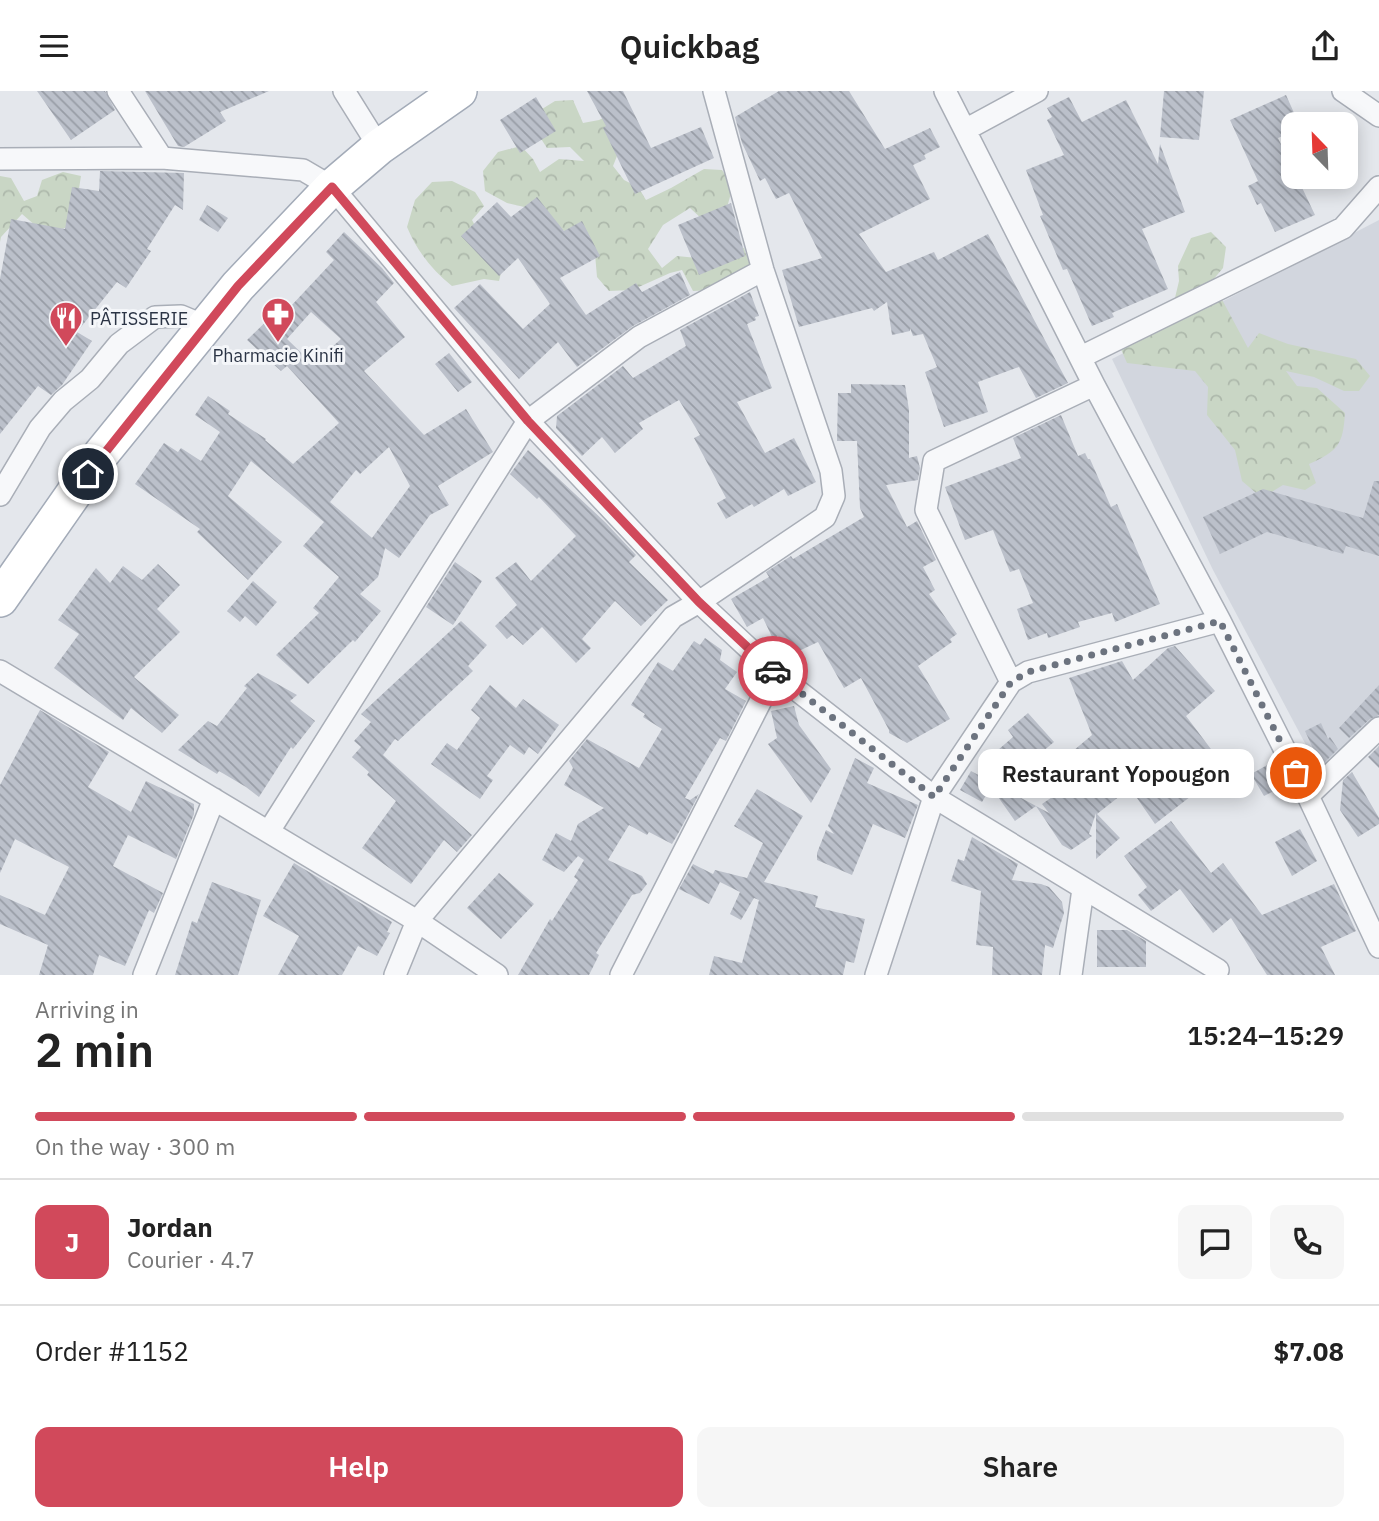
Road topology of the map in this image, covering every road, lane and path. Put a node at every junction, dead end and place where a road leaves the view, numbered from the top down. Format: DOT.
graph roads {
  1 [pos="118,91"];
  2 [pos="344,91"];
  3 [pos="714,91"];
  4 [pos="946,91"];
  5 [pos="1037,91"];
  6 [pos="1343,91"];
  7 [pos="445,95"];
  8 [pos="1379,117"];
  9 [pos="965,130"];
  10 [pos="379,147"];
  11 [pos="162,158"];
  12 [pos="0,159"];
  13 [pos="332,187"];
  14 [pos="1379,187"];
  15 [pos="763,269"];
  16 [pos="205,326"];
  17 [pos="1081,357"];
  18 [pos="1094,385"];
  19 [pos="528,421"];
  20 [pos="0,495"];
  21 [pos="0,599"];
  22 [pos="699,602"];
  23 [pos="1220,621"];
  24 [pos="0,671"];
  25 [pos="775,673"];
  26 [pos="1011,682"];
  27 [pos="1379,728"];
  28 [pos="1308,796"];
  29 [pos="934,797"];
  30 [pos="214,799"];
  31 [pos="269,831"];
  32 [pos="1083,889"];
  33 [pos="417,921"];
  34 [pos="1379,947"];
  35 [pos="1218,969"];
  36 [pos="144,975"];
  37 [pos="395,975"];
  38 [pos="497,975"];
  39 [pos="621,975"];
  40 [pos="876,975"];
  41 [pos="1071,975"];
  1 -- 11 [label="street"];
  2 -- 10 [label="street"];
  3 -- 15 [label="street"];
  4 -- 9 [label="street"];
  5 -- 9 [label="street"];
  6 -- 8 [label="street"];
  7 -- 10 [label="main road"];
  9 -- 17 [label="street"];
  10 -- 13 [label="main road"];
  11 -- 12 [label="street"];
  11 -- 13 [label="street"];
  13 -- 16 [label="main road"];
  13 -- 19 [label="street"];
  14 -- 17 [label="street"];
  15 -- 19 [label="street"];
  15 -- 22 [label="street"];
  16 -- 20 [label="street"];
  16 -- 21 [label="main road"];
  17 -- 18 [label="street"];
  18 -- 23 [label="street"];
  18 -- 26 [label="street"];
  19 -- 22 [label="street"];
  19 -- 31 [label="street"];
  22 -- 25 [label="street"];
  22 -- 33 [label="street"];
  23 -- 26 [label="street"];
  23 -- 28 [label="street"];
  24 -- 30 [label="street"];
  25 -- 29 [label="street"];
  25 -- 39 [label="street"];
  26 -- 29 [label="street"];
  27 -- 28 [label="street"];
  28 -- 34 [label="street"];
  29 -- 32 [label="street"];
  29 -- 40 [label="street"];
  30 -- 31 [label="street"];
  30 -- 36 [label="street"];
  31 -- 33 [label="street"];
  32 -- 35 [label="street"];
  32 -- 41 [label="street"];
  33 -- 37 [label="street"];
  33 -- 38 [label="street"];
}
